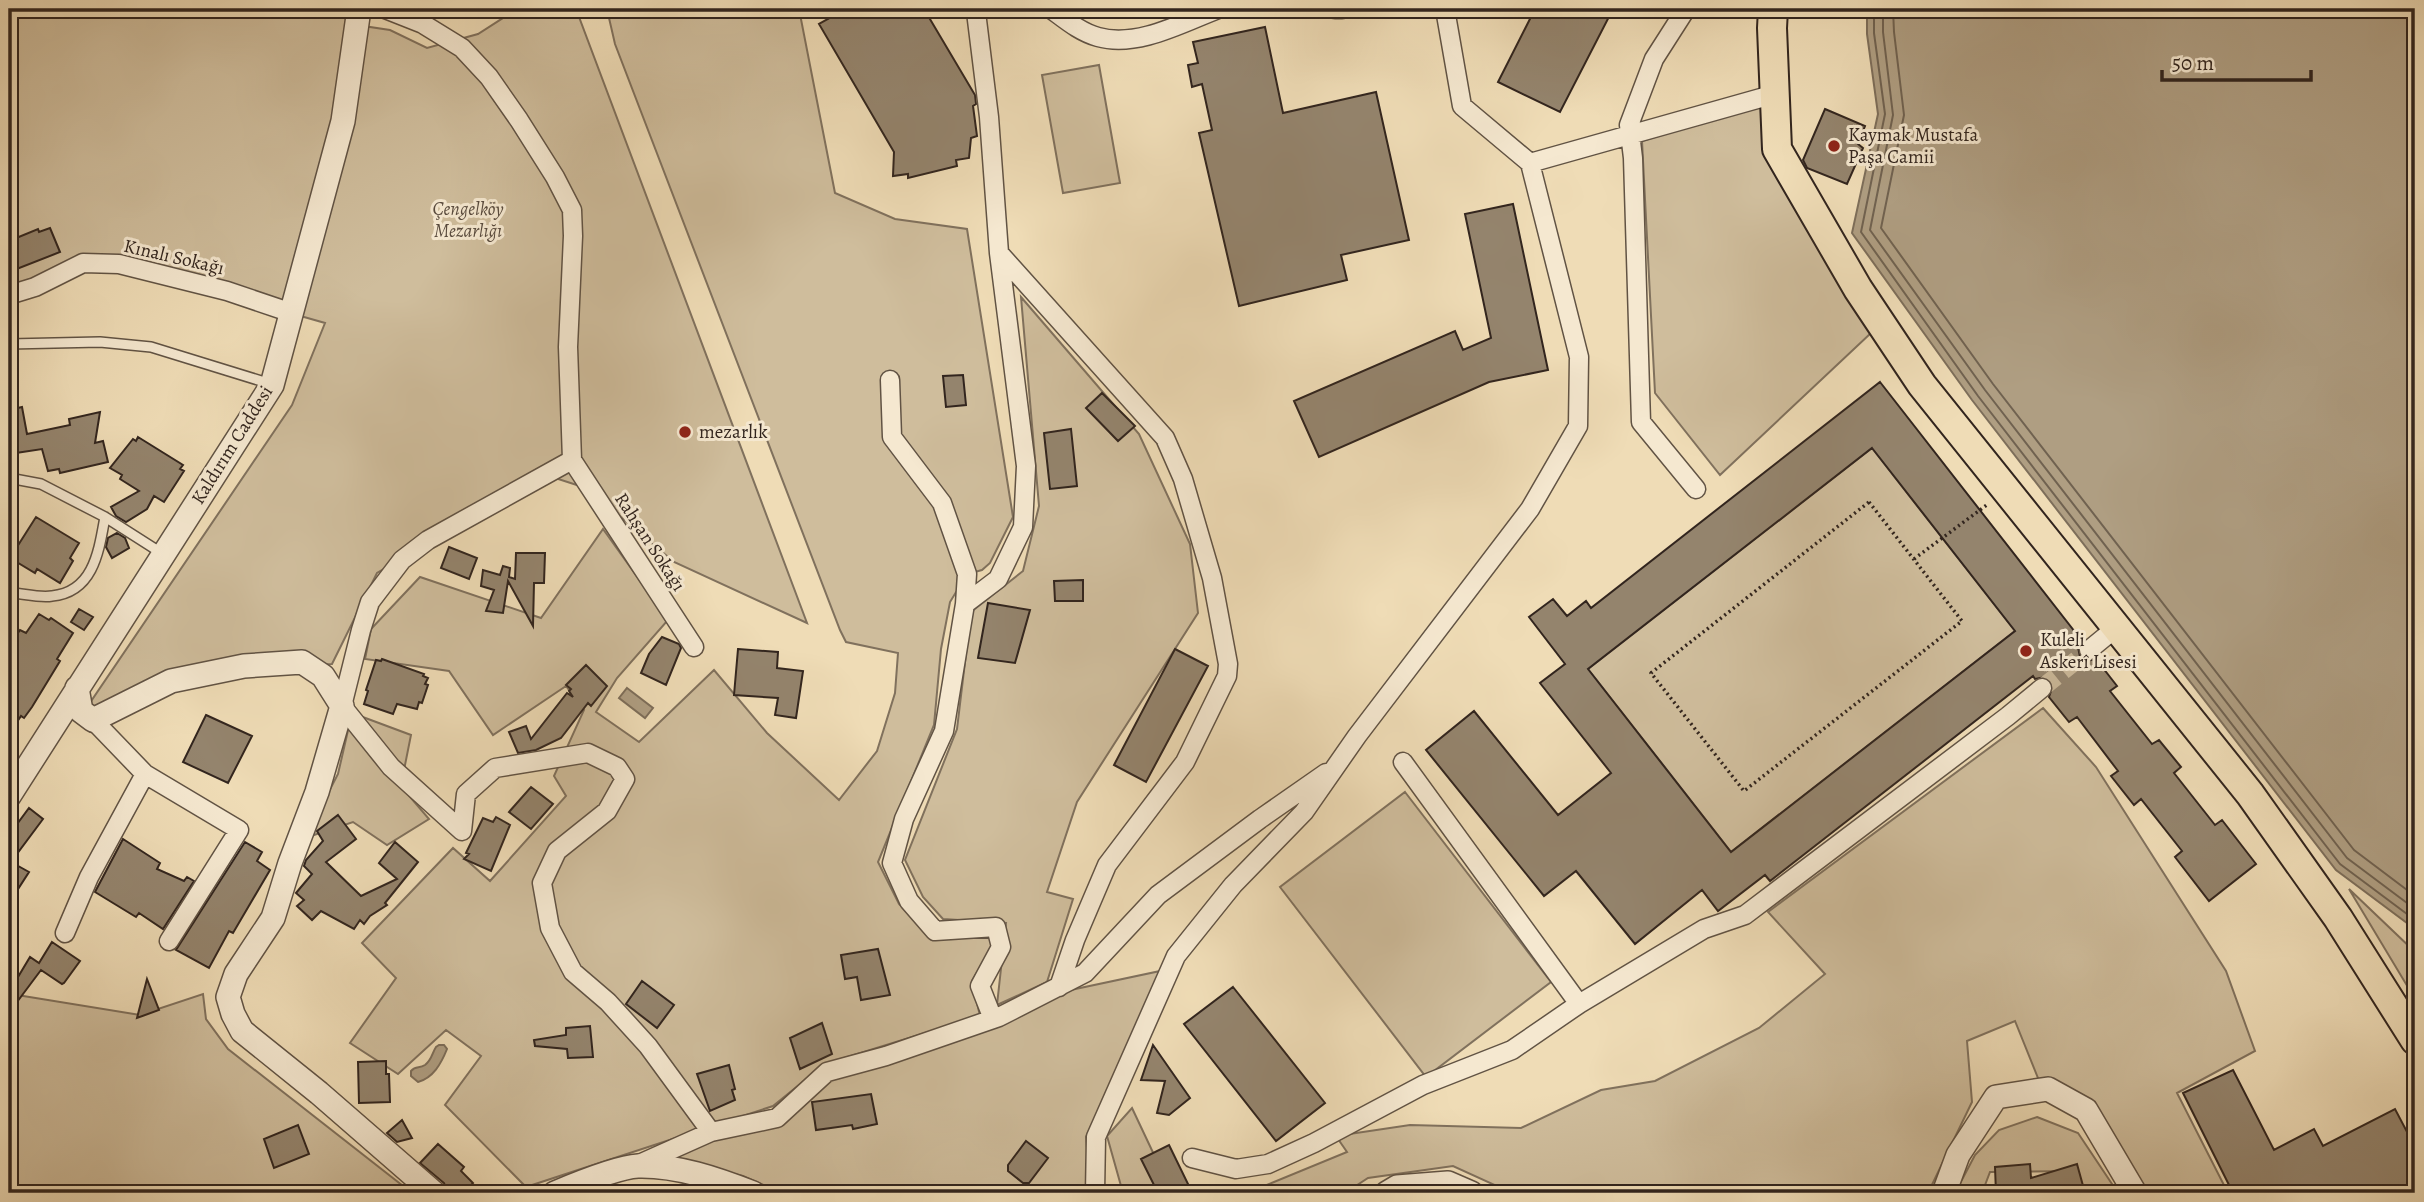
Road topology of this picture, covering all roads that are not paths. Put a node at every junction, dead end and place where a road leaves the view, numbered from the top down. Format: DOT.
graph roads {
  1 [pos="359,9"];
  2 [pos="385,9"];
  3 [pos="978,9"];
  4 [pos="1051,9"];
  5 [pos="1176,9"];
  6 [pos="1218,9"];
  7 [pos="1335,9"];
  8 [pos="1342,9"];
  9 [pos="1445,9"];
  10 [pos="1686,9"];
  11 [pos="1773,9"];
  12 [pos="1161,30"];
  13 [pos="1775,94"];
  14 [pos="1630,136"];
  15 [pos="1530,163"];
  16 [pos="999,253"];
  17 [pos="9,295"];
  18 [pos="292,313"];
  19 [pos="9,344"];
  20 [pos="890,380"];
  21 [pos="272,385"];
  22 [pos="572,460"];
  23 [pos="9,478"];
  24 [pos="1696,489"];
  25 [pos="105,517"];
  26 [pos="163,554"];
  27 [pos="10,595"];
  28 [pos="965,604"];
  29 [pos="2117,627"];
  30 [pos="694,647"];
  31 [pos="2089,650"];
  32 [pos="78,688"];
  33 [pos="2042,688"];
  34 [pos="342,706"];
  35 [pos="93,720"];
  36 [pos="1403,762"];
  37 [pos="1335,767"];
  38 [pos="145,774"];
  39 [pos="9,796"];
  40 [pos="65,933"];
  41 [pos="169,941"];
  42 [pos="1059,987"];
  43 [pos="1580,1004"];
  44 [pos="993,1019"];
  45 [pos="2415,1040"];
  46 [pos="711,1132"];
  47 [pos="1192,1158"];
  48 [pos="635,1166"];
  49 [pos="434,1193"];
  50 [pos="555,1193"];
  51 [pos="753,1193"];
  52 [pos="1095,1193"];
  53 [pos="1387,1193"];
  54 [pos="1471,1193"];
  55 [pos="1944,1193"];
  56 [pos="2135,1193"];
  1 -- 18 [label="street, Kaldırım Caddesi"];
  2 -- 22 [label="street"];
  3 -- 16 [label="street"];
  4 -- 12 [label="street"];
  5 -- 12 [label="street"];
  6 -- 12 [label="street"];
  7 -- 8 [label="street"];
  9 -- 15 [label="street"];
  10 -- 14 [label="street"];
  11 -- 13 [label="main road"];
  13 -- 14 [label="street"];
  13 -- 29 [label="main road"];
  14 -- 15 [label="street"];
  14 -- 24 [label="street"];
  15 -- 37 [label="street"];
  16 -- 28 [label="street"];
  16 -- 42 [label="street"];
  17 -- 18 [label="street, Kınalı Sokağı"];
  18 -- 21 [label="street, Kaldırım Caddesi"];
  19 -- 21 [label="lane"];
  20 -- 28 [label="street"];
  21 -- 26 [label="street, Kaldırım Caddesi"];
  22 -- 30 [label="street, Rahşan Sokağı"];
  22 -- 34 [label="street"];
  23 -- 25 [label="lane"];
  25 -- 26 [label="lane"];
  25 -- 27 [label="lane"];
  26 -- 32 [label="street, Kaldırım Caddesi"];
  28 -- 44 [label="street"];
  29 -- 31 [label="street"];
  29 -- 45 [label="main road"];
  32 -- 35 [label="street"];
  32 -- 39 [label="street, Kaldırım Caddesi"];
  33 -- 43 [label="street"];
  34 -- 35 [label="street"];
  34 -- 46 [label="street"];
  34 -- 49 [label="street"];
  35 -- 38 [label="street"];
  36 -- 43 [label="street"];
  37 -- 42 [label="street"];
  37 -- 52 [label="street"];
  38 -- 40 [label="street"];
  38 -- 41 [label="street"];
  42 -- 44 [label="street"];
  43 -- 47 [label="street"];
  44 -- 46 [label="street"];
  46 -- 48 [label="street"];
  48 -- 50 [label="street"];
  48 -- 51 [label="street"];
  53 -- 54 [label="street"];
  55 -- 56 [label="street"];
}
